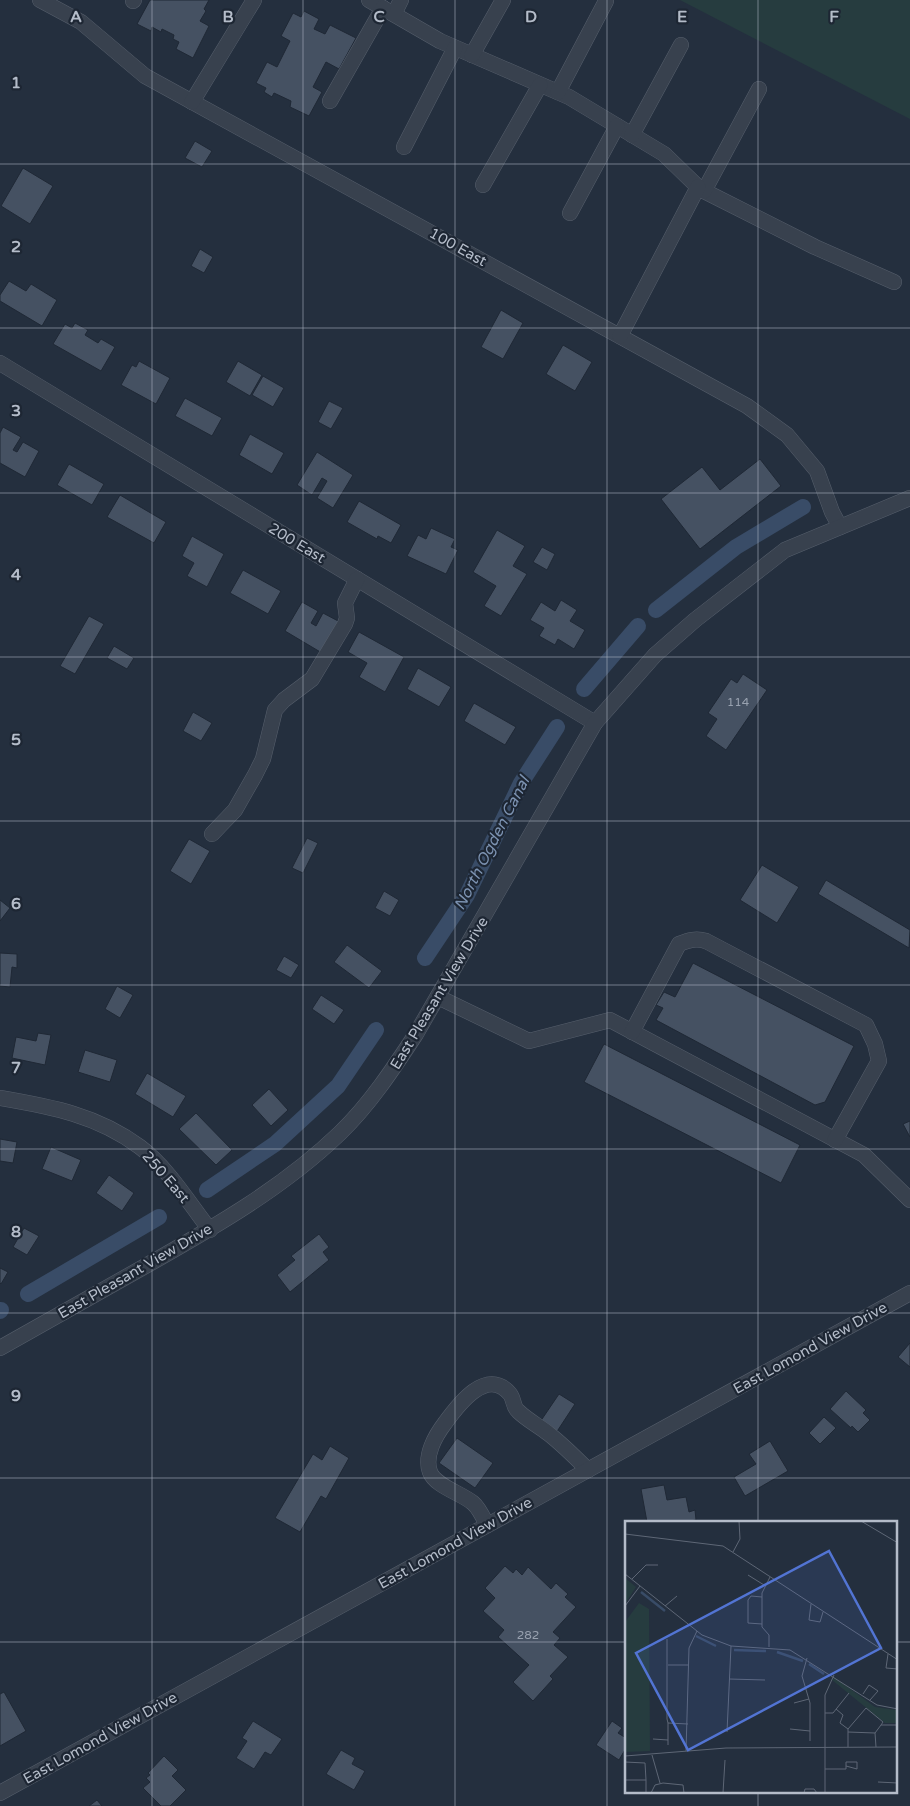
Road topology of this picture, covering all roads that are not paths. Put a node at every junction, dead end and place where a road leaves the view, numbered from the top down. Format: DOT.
graph roads {
  1 [pos="40,0"];
  2 [pos="254,0"];
  3 [pos="369,0"];
  4 [pos="401,0"];
  5 [pos="503,0"];
  6 [pos="606,1"];
  7 [pos="388,11"];
  8 [pos="681,45"];
  9 [pos="455,48"];
  10 [pos="472,55"];
  11 [pos="540,84"];
  12 [pos="759,89"];
  13 [pos="558,92"];
  14 [pos="330,101"];
  15 [pos="192,102"];
  16 [pos="617,126"];
  17 [pos="632,135"];
  18 [pos="404,147"];
  19 [pos="483,185"];
  20 [pos="701,189"];
  21 [pos="570,213"];
  22 [pos="894,282"];
  23 [pos="620,336"];
  24 [pos="0,364"];
  25 [pos="910,498"];
  26 [pos="840,527"];
  27 [pos="357,579"];
  28 [pos="595,723"];
  29 [pos="212,834"];
  30 [pos="438,997"];
  31 [pos="632,1032"];
  32 [pos="0,1098"];
  33 [pos="835,1140"];
  34 [pos="910,1200"];
  35 [pos="210,1230"];
  36 [pos="910,1293"];
  37 [pos="0,1348"];
  38 [pos="588,1470"];
  39 [pos="487,1525"];
  40 [pos="0,1793"];
  1 -- 15 [label="street, 100 East"];
  2 -- 15 [label="street"];
  3 -- 7 [label="street"];
  4 -- 7 [label="street"];
  5 -- 10 [label="street"];
  6 -- 13 [label="street"];
  7 -- 9 [label="street"];
  7 -- 14 [label="street"];
  8 -- 17 [label="street"];
  9 -- 10 [label="street"];
  9 -- 18 [label="street"];
  10 -- 11 [label="street"];
  11 -- 13 [label="street"];
  11 -- 19 [label="street"];
  12 -- 20 [label="street"];
  13 -- 16 [label="street"];
  15 -- 23 [label="street, 100 East"];
  16 -- 17 [label="street"];
  16 -- 21 [label="street"];
  17 -- 20 [label="street"];
  20 -- 22 [label="street"];
  20 -- 23 [label="street"];
  23 -- 26 [label="street, 100 East"];
  24 -- 27 [label="street, 200 East"];
  25 -- 26 [label="street, East Pleasant View Drive"];
  26 -- 28 [label="street, East Pleasant View Drive"];
  27 -- 28 [label="street, 200 East"];
  27 -- 29 [label="street"];
  28 -- 30 [label="street, East Pleasant View Drive"];
  30 -- 31 [label="street"];
  30 -- 35 [label="street, East Pleasant View Drive"];
  31 -- 33 [label="street"];
  31 -- 33 [label="street"];
  32 -- 35 [label="street, 250 East"];
  33 -- 34 [label="street"];
  35 -- 37 [label="street, East Pleasant View Drive"];
  36 -- 38 [label="street, East Lomond View Drive"];
  38 -- 39 [label="street, East Lomond View Drive"];
  38 -- 39 [label="street"];
  39 -- 40 [label="street, East Lomond View Drive"];
}
